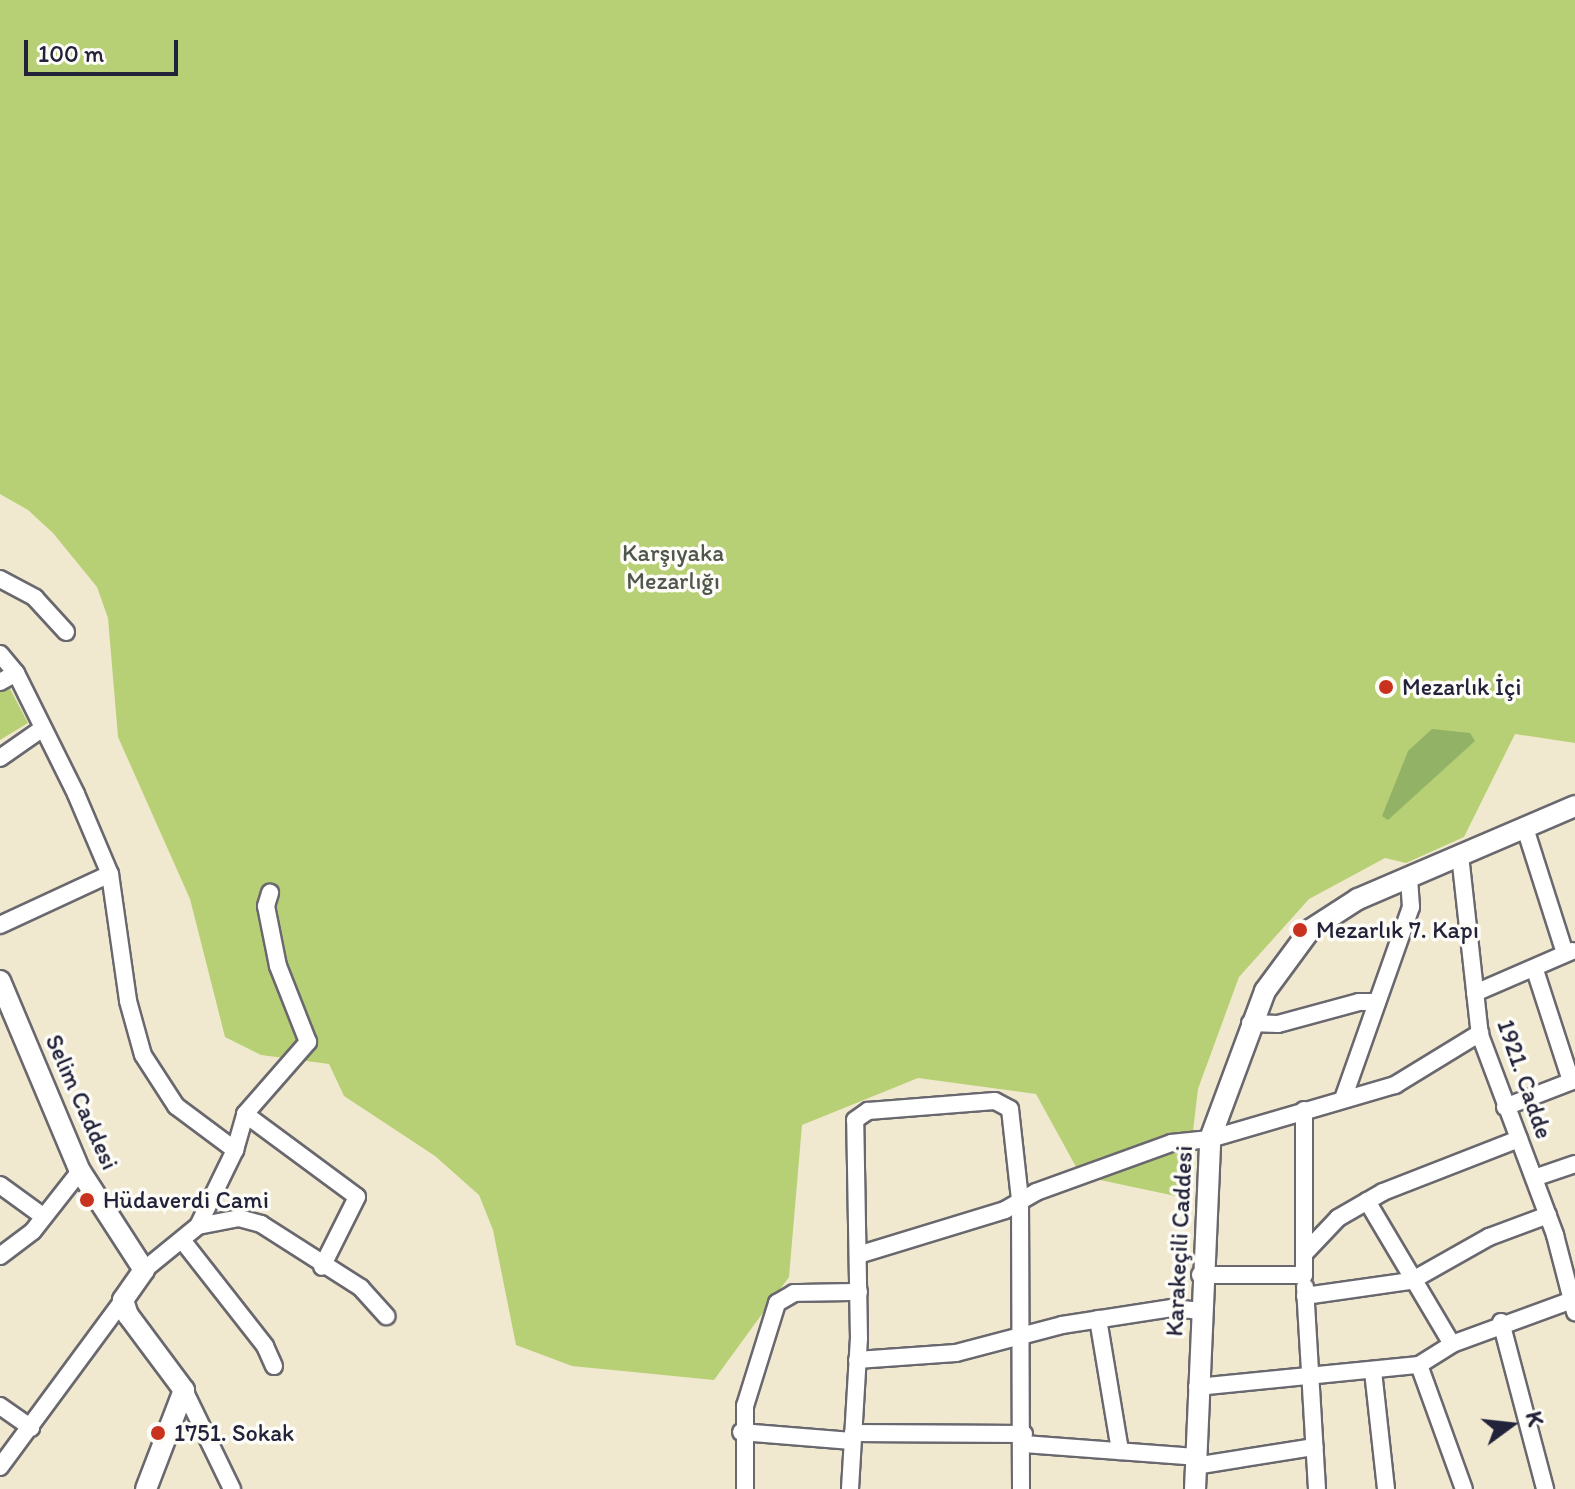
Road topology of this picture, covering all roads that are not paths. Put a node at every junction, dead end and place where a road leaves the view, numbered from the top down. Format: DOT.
graph roads {
  1 [pos="0,579"];
  2 [pos="66,632"];
  3 [pos="0,654"];
  4 [pos="16,673"];
  5 [pos="0,682"];
  6 [pos="43,728"];
  7 [pos="0,758"];
  8 [pos="1575,806"];
  9 [pos="1525,828"];
  10 [pos="1460,855"];
  11 [pos="110,874"];
  12 [pos="1409,877"];
  13 [pos="270,893"];
  14 [pos="0,925"];
  15 [pos="1570,951"];
  16 [pos="1535,970"];
  17 [pos="0,981"];
  18 [pos="1475,993"];
  19 [pos="1377,1002"];
  20 [pos="7,1015"];
  21 [pos="1250,1023"];
  22 [pos="1480,1033"];
  23 [pos="1573,1080"];
  24 [pos="1343,1099"];
  25 [pos="1505,1107"];
  26 [pos="1304,1110"];
  27 [pos="245,1114"];
  28 [pos="1210,1139"];
  29 [pos="1519,1139"];
  30 [pos="235,1150"];
  31 [pos="1575,1164"];
  32 [pos="80,1171"];
  33 [pos="1534,1178"];
  34 [pos="0,1185"];
  35 [pos="1020,1200"];
  36 [pos="1367,1201"];
  37 [pos="1548,1215"];
  38 [pos="44,1217"];
  39 [pos="198,1226"];
  40 [pos="182,1240"];
  41 [pos="1304,1254"];
  42 [pos="858,1255"];
  43 [pos="0,1256"];
  44 [pos="1570,1264"];
  45 [pos="322,1267"];
  46 [pos="144,1270"];
  47 [pos="1200,1275"];
  48 [pos="1304,1275"];
  49 [pos="1411,1281"];
  50 [pos="859,1292"];
  51 [pos="1305,1296"];
  52 [pos="123,1300"];
  53 [pos="1573,1306"];
  54 [pos="1199,1311"];
  55 [pos="386,1316"];
  56 [pos="1098,1319"];
  57 [pos="1501,1322"];
  58 [pos="1023,1337"];
  59 [pos="1452,1344"];
  60 [pos="857,1360"];
  61 [pos="1419,1365"];
  62 [pos="274,1366"];
  63 [pos="1373,1371"];
  64 [pos="1310,1378"];
  65 [pos="1197,1387"];
  66 [pos="184,1390"];
  67 [pos="0,1406"];
  68 [pos="31,1428"];
  69 [pos="741,1432"];
  70 [pos="853,1437"];
  71 [pos="1024,1439"];
  72 [pos="1314,1447"];
  73 [pos="1120,1451"];
  74 [pos="1196,1462"];
  75 [pos="0,1467"];
  76 [pos="146,1489"];
  77 [pos="232,1489"];
  78 [pos="745,1489"];
  79 [pos="850,1489"];
  80 [pos="1021,1489"];
  81 [pos="1195,1489"];
  82 [pos="1317,1489"];
  83 [pos="1386,1489"];
  84 [pos="1464,1489"];
  85 [pos="1545,1489"];
  1 -- 2 [label="street"];
  3 -- 4 [label="street"];
  4 -- 5 [label="street"];
  4 -- 6 [label="street"];
  6 -- 7 [label="street"];
  6 -- 11 [label="street"];
  8 -- 9 [label="main road, Karakeçili Caddesi"];
  9 -- 10 [label="main road, Karakeçili Caddesi"];
  9 -- 15 [label="street"];
  10 -- 12 [label="main road, Karakeçili Caddesi"];
  10 -- 18 [label="street, 1921. Cadde"];
  11 -- 14 [label="street"];
  11 -- 30 [label="street"];
  12 -- 19 [label="street"];
  12 -- 21 [label="main road, Karakeçili Caddesi"];
  13 -- 27 [label="street"];
  15 -- 16 [label="street"];
  16 -- 18 [label="street"];
  16 -- 23 [label="street"];
  17 -- 20 [label="main road, Selim Caddesi"];
  18 -- 22 [label="street, 1921. Cadde"];
  19 -- 21 [label="street"];
  19 -- 24 [label="street"];
  20 -- 32 [label="main road, Selim Caddesi"];
  21 -- 28 [label="main road, Karakeçili Caddesi"];
  22 -- 24 [label="street"];
  22 -- 25 [label="street, 1921. Cadde"];
  23 -- 25 [label="street"];
  24 -- 26 [label="street"];
  25 -- 29 [label="street, 1921. Cadde"];
  26 -- 28 [label="street"];
  26 -- 41 [label="street"];
  27 -- 30 [label="street"];
  27 -- 45 [label="street"];
  28 -- 35 [label="street"];
  28 -- 47 [label="main road, Karakeçili Caddesi"];
  29 -- 33 [label="street, 1921. Cadde"];
  29 -- 36 [label="street"];
  30 -- 39 [label="street"];
  31 -- 33 [label="street"];
  32 -- 38 [label="street"];
  32 -- 46 [label="main road, Selim Caddesi"];
  33 -- 37 [label="street, 1921. Cadde"];
  34 -- 38 [label="street"];
  35 -- 42 [label="street"];
  35 -- 42 [label="street"];
  35 -- 58 [label="street"];
  36 -- 41 [label="street"];
  36 -- 49 [label="street"];
  37 -- 44 [label="street, 1921. Cadde"];
  37 -- 49 [label="street"];
  38 -- 43 [label="street"];
  39 -- 40 [label="street"];
  39 -- 45 [label="street"];
  40 -- 46 [label="street"];
  40 -- 62 [label="street"];
  41 -- 48 [label="street"];
  42 -- 50 [label="street"];
  44 -- 53 [label="street, 1921. Cadde"];
  45 -- 55 [label="street"];
  46 -- 52 [label="main road"];
  47 -- 48 [label="street"];
  47 -- 54 [label="main road, Karakeçili Caddesi"];
  48 -- 51 [label="street"];
  49 -- 51 [label="street"];
  49 -- 59 [label="street"];
  50 -- 60 [label="street"];
  50 -- 69 [label="street"];
  51 -- 64 [label="street"];
  52 -- 66 [label="main road"];
  52 -- 68 [label="street"];
  53 -- 57 [label="street"];
  54 -- 56 [label="street"];
  54 -- 65 [label="main road, Karakeçili Caddesi"];
  56 -- 58 [label="street"];
  56 -- 73 [label="street"];
  57 -- 59 [label="street"];
  57 -- 85 [label="street"];
  58 -- 60 [label="street"];
  58 -- 71 [label="street"];
  59 -- 61 [label="street"];
  60 -- 70 [label="street"];
  61 -- 63 [label="street"];
  61 -- 84 [label="street"];
  63 -- 64 [label="street"];
  63 -- 83 [label="street"];
  64 -- 65 [label="street"];
  64 -- 72 [label="street"];
  65 -- 74 [label="main road, Karakeçili Caddesi"];
  66 -- 76 [label="main road"];
  66 -- 77 [label="street"];
  67 -- 68 [label="street"];
  68 -- 75 [label="street"];
  69 -- 70 [label="street"];
  69 -- 78 [label="street"];
  70 -- 71 [label="street"];
  70 -- 79 [label="street"];
  71 -- 73 [label="street"];
  71 -- 80 [label="street"];
  72 -- 74 [label="street"];
  72 -- 82 [label="street"];
  73 -- 74 [label="street"];
  74 -- 81 [label="main road, Karakeçili Caddesi"];
}
